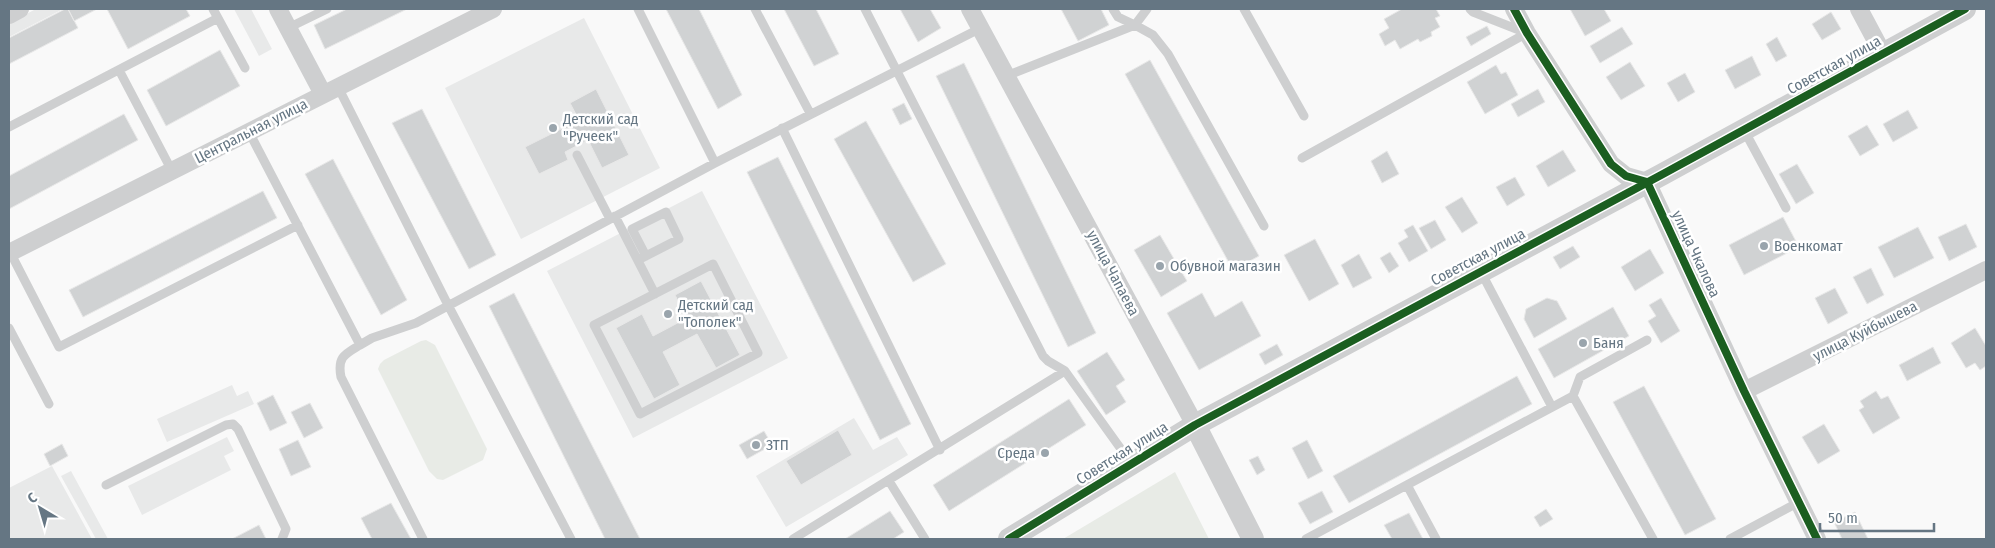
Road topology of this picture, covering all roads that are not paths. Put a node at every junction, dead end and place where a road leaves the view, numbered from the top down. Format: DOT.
graph roads {
  1 [pos="20,9"];
  2 [pos="213,9"];
  3 [pos="278,9"];
  4 [pos="327,9"];
  5 [pos="493,9"];
  6 [pos="638,9"];
  7 [pos="755,9"];
  8 [pos="865,9"];
  9 [pos="970,9"];
  10 [pos="1113,9"];
  11 [pos="1146,9"];
  12 [pos="1244,9"];
  13 [pos="1470,9"];
  14 [pos="1514,9"];
  15 [pos="1859,9"];
  16 [pos="1965,9"];
  17 [pos="9,15"];
  18 [pos="218,18"];
  19 [pos="1135,25"];
  20 [pos="288,28"];
  21 [pos="981,28"];
  22 [pos="1527,33"];
  23 [pos="1883,54"];
  24 [pos="245,68"];
  25 [pos="119,70"];
  26 [pos="897,70"];
  27 [pos="1006,76"];
  28 [pos="331,91"];
  29 [pos="810,114"];
  30 [pos="1304,116"];
  31 [pos="9,127"];
  32 [pos="782,128"];
  33 [pos="1744,130"];
  34 [pos="249,132"];
  35 [pos="577,155"];
  36 [pos="1302,158"];
  37 [pos="715,163"];
  38 [pos="172,171"];
  39 [pos="1647,182"];
  40 [pos="1786,208"];
  41 [pos="612,218"];
  42 [pos="298,225"];
  43 [pos="1264,226"];
  44 [pos="9,253"];
  45 [pos="642,258"];
  46 [pos="1986,270"];
  47 [pos="1481,272"];
  48 [pos="655,294"];
  49 [pos="448,305"];
  50 [pos="9,328"];
  51 [pos="1647,340"];
  52 [pos="360,345"];
  53 [pos="1065,371"];
  54 [pos="1744,391"];
  55 [pos="1573,396"];
  56 [pos="49,404"];
  57 [pos="1552,407"];
  58 [pos="1195,424"];
  59 [pos="940,450"];
  60 [pos="1131,464"];
  61 [pos="889,481"];
  62 [pos="106,485"];
  63 [pos="1407,486"];
  64 [pos="1799,502"];
  65 [pos="282,539"];
  66 [pos="423,539"];
  67 [pos="571,539"];
  68 [pos="792,539"];
  69 [pos="925,539"];
  70 [pos="1009,539"];
  71 [pos="1253,539"];
  72 [pos="1306,539"];
  73 [pos="1436,539"];
  74 [pos="1653,539"];
  75 [pos="1730,539"];
  76 [pos="1818,539"];
  1 -- 17 [label="street"];
  2 -- 18 [label="lane"];
  3 -- 20 [label="street"];
  4 -- 20 [label="lane"];
  5 -- 28 [label="street, Центральная улица"];
  6 -- 37 [label="lane"];
  7 -- 29 [label="lane"];
  8 -- 26 [label="lane"];
  9 -- 21 [label="street, улица Чапаева"];
  10 -- 19 [label="lane"];
  11 -- 19 [label="lane"];
  12 -- 30 [label="lane"];
  13 -- 22 [label="lane"];
  14 -- 22 [label="street"];
  15 -- 23 [label="street"];
  16 -- 23 [label="street, Советская улица"];
  18 -- 24 [label="lane"];
  18 -- 25 [label="lane"];
  19 -- 27 [label="lane"];
  19 -- 43 [label="lane"];
  20 -- 28 [label="street"];
  21 -- 26 [label="lane"];
  21 -- 27 [label="street, улица Чапаева"];
  22 -- 36 [label="lane"];
  22 -- 39 [label="street"];
  23 -- 33 [label="street, Советская улица"];
  25 -- 31 [label="lane"];
  25 -- 38 [label="lane"];
  26 -- 29 [label="lane"];
  26 -- 53 [label="lane"];
  27 -- 58 [label="street, улица Чапаева"];
  28 -- 34 [label="street, Центральная улица"];
  28 -- 49 [label="lane"];
  29 -- 32 [label="lane"];
  32 -- 37 [label="lane"];
  32 -- 59 [label="lane"];
  33 -- 39 [label="street, Советская улица"];
  33 -- 40 [label="lane"];
  34 -- 38 [label="street, Центральная улица"];
  34 -- 42 [label="lane"];
  35 -- 41 [label="lane"];
  37 -- 41 [label="lane"];
  38 -- 44 [label="street, Центральная улица"];
  39 -- 47 [label="street, Советская улица"];
  39 -- 54 [label="street, улица Чкалова"];
  41 -- 45 [label="lane"];
  41 -- 49 [label="lane"];
  42 -- 44 [label="lane"];
  42 -- 52 [label="lane"];
  45 -- 45 [label="lane"];
  45 -- 48 [label="lane"];
  46 -- 54 [label="street, улица Куйбышева"];
  47 -- 57 [label="lane"];
  47 -- 58 [label="street, Советская улица"];
  48 -- 48 [label="lane"];
  49 -- 52 [label="lane"];
  49 -- 67 [label="lane"];
  50 -- 56 [label="lane"];
  51 -- 55 [label="lane"];
  52 -- 66 [label="lane"];
  53 -- 59 [label="lane"];
  53 -- 60 [label="lane"];
  54 -- 64 [label="street, улица Чкалова"];
  55 -- 57 [label="lane"];
  55 -- 74 [label="lane"];
  57 -- 63 [label="lane"];
  58 -- 60 [label="street, Советская улица"];
  58 -- 71 [label="street, улица Чапаева"];
  59 -- 61 [label="lane"];
  60 -- 70 [label="street, Советская улица"];
  61 -- 68 [label="lane"];
  61 -- 69 [label="lane"];
  62 -- 65 [label="lane"];
  63 -- 72 [label="lane"];
  63 -- 73 [label="lane"];
  64 -- 75 [label="lane"];
  64 -- 76 [label="street, улица Чкалова"];
}
